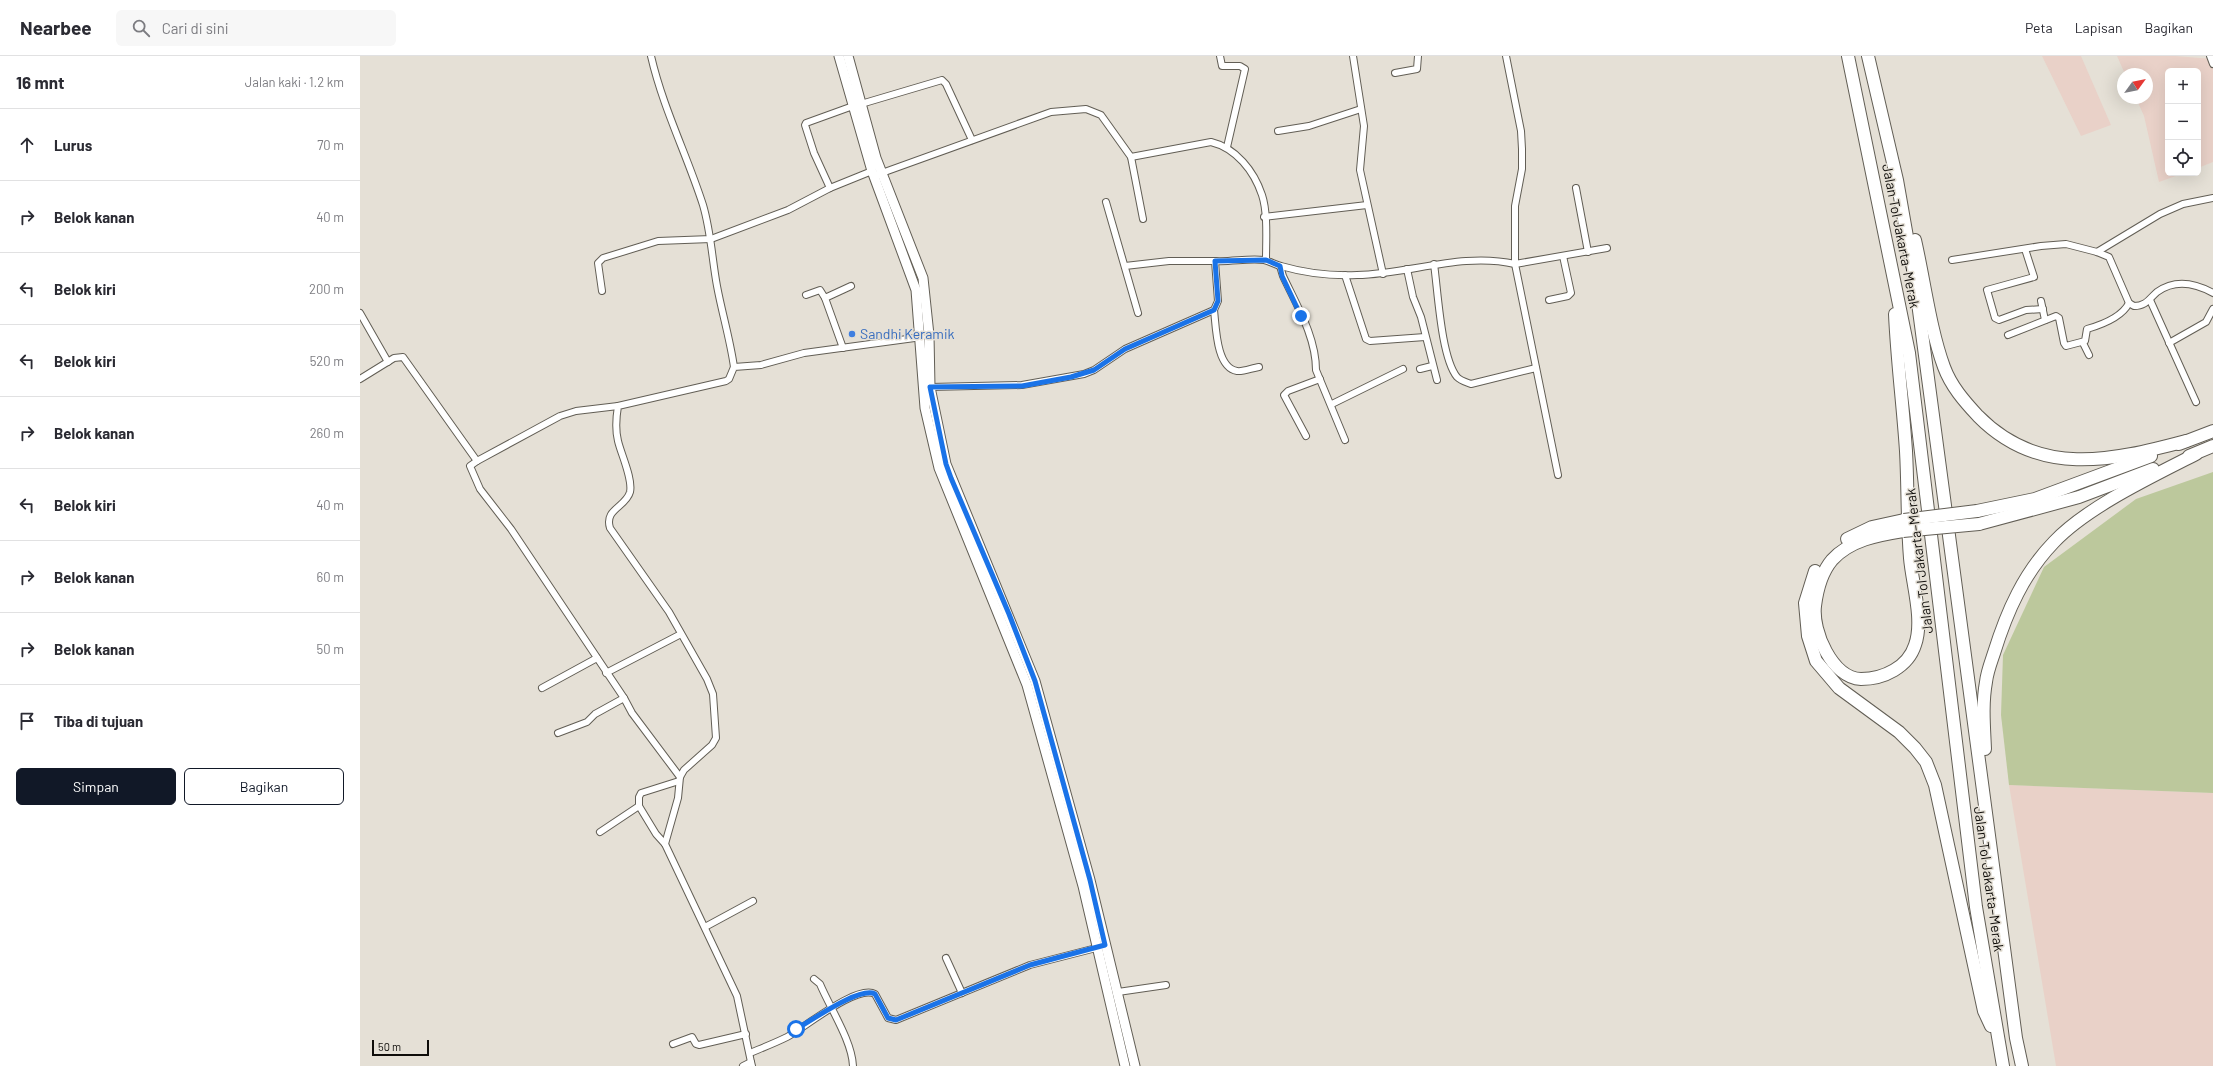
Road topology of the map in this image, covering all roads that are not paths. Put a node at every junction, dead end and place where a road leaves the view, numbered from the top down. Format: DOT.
graph roads {
  1 [pos="651,56"];
  2 [pos="839,56"];
  3 [pos="848,56"];
  4 [pos="1220,56"];
  5 [pos="1353,56"];
  6 [pos="1418,56"];
  7 [pos="1506,56"];
  8 [pos="1848,56"];
  9 [pos="1868,56"];
  10 [pos="2210,56"];
  11 [pos="2213,64"];
  12 [pos="1395,73"];
  13 [pos="857,105"];
  14 [pos="1361,109"];
  15 [pos="1278,131"];
  16 [pos="972,140"];
  17 [pos="1227,147"];
  18 [pos="1131,157"];
  19 [pos="876,173"];
  20 [pos="1897,180"];
  21 [pos="830,188"];
  22 [pos="1576,188"];
  23 [pos="2213,198"];
  24 [pos="1106,202"];
  25 [pos="1367,205"];
  26 [pos="1264,216"];
  27 [pos="1143,219"];
  28 [pos="711,239"];
  29 [pos="1607,248"];
  30 [pos="2025,249"];
  31 [pos="1588,252"];
  32 [pos="2096,252"];
  33 [pos="1563,256"];
  34 [pos="1266,260"];
  35 [pos="1952,260"];
  36 [pos="1215,261"];
  37 [pos="1434,264"];
  38 [pos="1515,264"];
  39 [pos="1892,264"];
  40 [pos="1125,266"];
  41 [pos="1280,266"];
  42 [pos="1407,268"];
  43 [pos="1383,274"];
  44 [pos="1345,275"];
  45 [pos="851,286"];
  46 [pos="602,291"];
  47 [pos="2213,293"];
  48 [pos="806,295"];
  49 [pos="826,298"];
  50 [pos="1549,300"];
  51 [pos="2150,300"];
  52 [pos="2041,301"];
  53 [pos="2129,303"];
  54 [pos="2043,309"];
  55 [pos="2213,309"];
  56 [pos="1214,310"];
  57 [pos="360,313"];
  58 [pos="1138,313"];
  59 [pos="2045,320"];
  60 [pos="2008,335"];
  61 [pos="925,336"];
  62 [pos="1425,337"];
  63 [pos="2083,343"];
  64 [pos="2169,344"];
  65 [pos="843,348"];
  66 [pos="2089,356"];
  67 [pos="388,362"];
  68 [pos="734,366"];
  69 [pos="1432,366"];
  70 [pos="1259,367"];
  71 [pos="1536,368"];
  72 [pos="1403,369"];
  73 [pos="1420,369"];
  74 [pos="360,379"];
  75 [pos="1320,379"];
  76 [pos="1437,380"];
  77 [pos="930,387"];
  78 [pos="2196,402"];
  79 [pos="1332,404"];
  80 [pos="618,406"];
  81 [pos="2213,431"];
  82 [pos="1306,436"];
  83 [pos="1345,440"];
  84 [pos="2186,442"];
  85 [pos="2213,446"];
  86 [pos="2196,454"];
  87 [pos="477,461"];
  88 [pos="1558,475"];
  89 [pos="1904,525"];
  90 [pos="681,634"];
  91 [pos="596,658"];
  92 [pos="606,673"];
  93 [pos="542,688"];
  94 [pos="624,698"];
  95 [pos="558,733"];
  96 [pos="679,779"];
  97 [pos="639,806"];
  98 [pos="600,832"];
  99 [pos="665,844"];
  100 [pos="753,901"];
  101 [pos="705,927"];
  102 [pos="1101,946"];
  103 [pos="946,958"];
  104 [pos="814,979"];
  105 [pos="1166,985"];
  106 [pos="1118,992"];
  107 [pos="962,993"];
  108 [pos="831,1009"];
  109 [pos="746,1034"];
  110 [pos="1997,1038"];
  111 [pos="2016,1038"];
  112 [pos="674,1044"];
  113 [pos="750,1053"];
  114 [pos="751,1064"];
  115 [pos="743,1066"];
  116 [pos="853,1066"];
  117 [pos="1125,1066"];
  118 [pos="1135,1066"];
  119 [pos="2003,1066"];
  120 [pos="2022,1066"];
  1 -- 28 [label="street"];
  2 -- 13 [label="street"];
  3 -- 13 [label="street"];
  4 -- 17 [label="street"];
  5 -- 14 [label="street"];
  6 -- 12 [label="street"];
  7 -- 38 [label="street"];
  8 -- 39 [label="highway, Jalan Tol Jakarta–Merak"];
  9 -- 20 [label="highway, Jalan Tol Jakarta–Merak"];
  10 -- 11 [label="street"];
  13 -- 16 [label="street"];
  13 -- 19 [label="street"];
  13 -- 21 [label="street"];
  14 -- 15 [label="street"];
  14 -- 25 [label="street"];
  16 -- 18 [label="street"];
  16 -- 19 [label="street"];
  17 -- 18 [label="street"];
  17 -- 26 [label="street"];
  18 -- 27 [label="street"];
  19 -- 21 [label="street"];
  19 -- 61 [label="street"];
  20 -- 84 [label="highway"];
  20 -- 111 [label="highway, Jalan Tol Jakarta–Merak"];
  21 -- 28 [label="street"];
  22 -- 31 [label="street"];
  23 -- 32 [label="street"];
  24 -- 40 [label="street"];
  25 -- 26 [label="street"];
  25 -- 43 [label="street"];
  26 -- 34 [label="street"];
  28 -- 46 [label="street"];
  28 -- 68 [label="street"];
  29 -- 31 [label="street"];
  30 -- 32 [label="street"];
  30 -- 35 [label="street"];
  30 -- 54 [label="street"];
  31 -- 33 [label="street"];
  32 -- 53 [label="street"];
  33 -- 38 [label="street"];
  33 -- 50 [label="street"];
  34 -- 36 [label="street"];
  34 -- 41 [label="street"];
  36 -- 40 [label="street"];
  36 -- 56 [label="street"];
  37 -- 38 [label="street"];
  37 -- 42 [label="street"];
  37 -- 71 [label="street"];
  38 -- 71 [label="street"];
  39 -- 89 [label="highway"];
  39 -- 110 [label="highway, Jalan Tol Jakarta–Merak"];
  40 -- 58 [label="street"];
  41 -- 44 [label="street"];
  41 -- 75 [label="street"];
  42 -- 43 [label="street"];
  42 -- 62 [label="street"];
  43 -- 44 [label="street"];
  44 -- 62 [label="street"];
  45 -- 49 [label="street"];
  47 -- 51 [label="street"];
  48 -- 49 [label="street"];
  49 -- 65 [label="street"];
  51 -- 53 [label="street"];
  51 -- 64 [label="street"];
  52 -- 54 [label="street"];
  53 -- 63 [label="street"];
  54 -- 59 [label="street"];
  55 -- 64 [label="street"];
  56 -- 70 [label="street"];
  56 -- 77 [label="street"];
  57 -- 67 [label="street"];
  59 -- 60 [label="street"];
  59 -- 63 [label="street"];
  61 -- 65 [label="street"];
  61 -- 77 [label="street"];
  61 -- 102 [label="street"];
  62 -- 69 [label="street"];
  63 -- 66 [label="street"];
  64 -- 78 [label="street"];
  65 -- 68 [label="street"];
  67 -- 74 [label="street"];
  67 -- 87 [label="street"];
  68 -- 80 [label="street"];
  69 -- 73 [label="street"];
  69 -- 76 [label="street"];
  71 -- 88 [label="street"];
  72 -- 79 [label="street"];
  75 -- 79 [label="street"];
  75 -- 82 [label="street"];
  77 -- 102 [label="street"];
  79 -- 83 [label="street"];
  80 -- 87 [label="street"];
  80 -- 90 [label="street"];
  81 -- 84 [label="highway"];
  84 -- 89 [label="highway, bridge"];
  85 -- 86 [label="highway"];
  86 -- 89 [label="highway, bridge"];
  86 -- 111 [label="highway"];
  87 -- 91 [label="street"];
  89 -- 110 [label="highway"];
  90 -- 92 [label="street"];
  90 -- 96 [label="street"];
  91 -- 92 [label="street"];
  91 -- 93 [label="street"];
  92 -- 94 [label="street"];
  94 -- 95 [label="street"];
  94 -- 96 [label="street"];
  96 -- 97 [label="street"];
  96 -- 99 [label="street"];
  97 -- 98 [label="street"];
  97 -- 99 [label="street"];
  99 -- 101 [label="street"];
  100 -- 101 [label="street"];
  101 -- 109 [label="street"];
  102 -- 106 [label="street"];
  102 -- 107 [label="street"];
  102 -- 117 [label="street"];
  103 -- 107 [label="street"];
  104 -- 108 [label="street"];
  105 -- 106 [label="street"];
  106 -- 118 [label="street"];
  107 -- 108 [label="street"];
  108 -- 113 [label="street"];
  108 -- 116 [label="street"];
  109 -- 112 [label="street"];
  109 -- 113 [label="street"];
  110 -- 119 [label="highway, Jalan Tol Jakarta–Merak"];
  111 -- 120 [label="highway, Jalan Tol Jakarta–Merak"];
  113 -- 114 [label="street"];
  114 -- 115 [label="street"];
}
